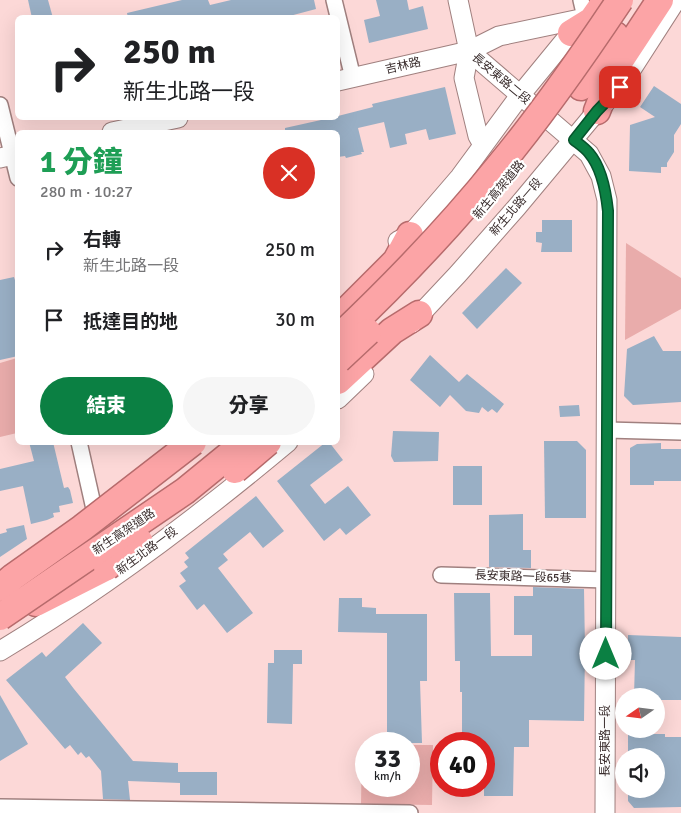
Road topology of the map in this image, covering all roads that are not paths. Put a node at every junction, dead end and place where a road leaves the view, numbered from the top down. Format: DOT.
graph roads {
  1 [pos="334,0"];
  2 [pos="458,0"];
  3 [pos="606,0"];
  4 [pos="620,0"];
  5 [pos="638,0"];
  6 [pos="660,0"];
  7 [pos="676,0"];
  8 [pos="582,13"];
  9 [pos="336,15"];
  10 [pos="340,44"];
  11 [pos="469,51"];
  12 [pos="345,80"];
  13 [pos="520,94"];
  14 [pos="0,105"];
  15 [pos="597,111"];
  16 [pos="169,120"];
  17 [pos="121,130"];
  18 [pos="574,140"];
  19 [pos="484,145"];
  20 [pos="10,156"];
  21 [pos="15,170"];
  22 [pos="410,235"];
  23 [pos="340,301"];
  24 [pos="419,314"];
  25 [pos="340,317"];
  26 [pos="340,336"];
  27 [pos="340,358"];
  28 [pos="340,379"];
  29 [pos="340,397"];
  30 [pos="607,430"];
  31 [pos="681,432"];
  32 [pos="80,445"];
  33 [pos="179,445"];
  34 [pos="183,445"];
  35 [pos="189,445"];
  36 [pos="215,445"];
  37 [pos="241,445"];
  38 [pos="264,445"];
  39 [pos="284,445"];
  40 [pos="94,509"];
  41 [pos="119,522"];
  42 [pos="143,555"];
  43 [pos="18,559"];
  44 [pos="0,571"];
  45 [pos="441,575"];
  46 [pos="606,580"];
  47 [pos="0,588"];
  48 [pos="0,600"];
  49 [pos="0,617"];
  50 [pos="0,622"];
  51 [pos="0,651"];
  52 [pos="0,807"];
  53 [pos="410,813"];
  54 [pos="605,813"];
  1 -- 9 [label="street"];
  2 -- 11 [label="street, 長安東路二段"];
  3 -- 8 [label="highway"];
  4 -- 26 [label="highway, 新生高架道路, bridge"];
  5 -- 27 [label="highway, 新生高架道路, bridge"];
  6 -- 15 [label="highway"];
  7 -- 15 [label="street, 新生北路一段"];
  8 -- 11 [label="street, 吉林路"];
  8 -- 13 [label="street"];
  10 -- 12 [label="street"];
  11 -- 12 [label="street, 吉林路"];
  11 -- 13 [label="street, 長安東路二段"];
  11 -- 19 [label="street"];
  13 -- 18 [label="street, 長安東路二段"];
  13 -- 19 [label="street"];
  14 -- 20 [label="street"];
  15 -- 18 [label="street, 新生北路一段"];
  16 -- 17 [label="street"];
  18 -- 24 [label="street, 新生北路一段"];
  18 -- 30 [label="street, 長安東路一段"];
  19 -- 22 [label="street"];
  20 -- 21 [label="street"];
  22 -- 23 [label="street"];
  22 -- 25 [label="highway"];
  24 -- 28 [label="highway"];
  24 -- 29 [label="street, 新生北路一段"];
  30 -- 31 [label="street"];
  30 -- 46 [label="street, 長安東路一段"];
  32 -- 40 [label="street"];
  33 -- 40 [label="street"];
  34 -- 41 [label="street"];
  35 -- 47 [label="highway, bridge"];
  36 -- 48 [label="highway, 新生高架道路"];
  37 -- 49 [label="highway, 新生高架道路, bridge"];
  38 -- 50 [label="highway, bridge"];
  39 -- 42 [label="street, 新生北路一段"];
  40 -- 43 [label="street"];
  41 -- 42 [label="street"];
  41 -- 43 [label="street"];
  42 -- 51 [label="street, 新生北路一段"];
  43 -- 44 [label="street"];
  45 -- 46 [label="street, 長安東路一段65巷"];
  46 -- 54 [label="street, 長安東路一段"];
  52 -- 53 [label="street"];
}
